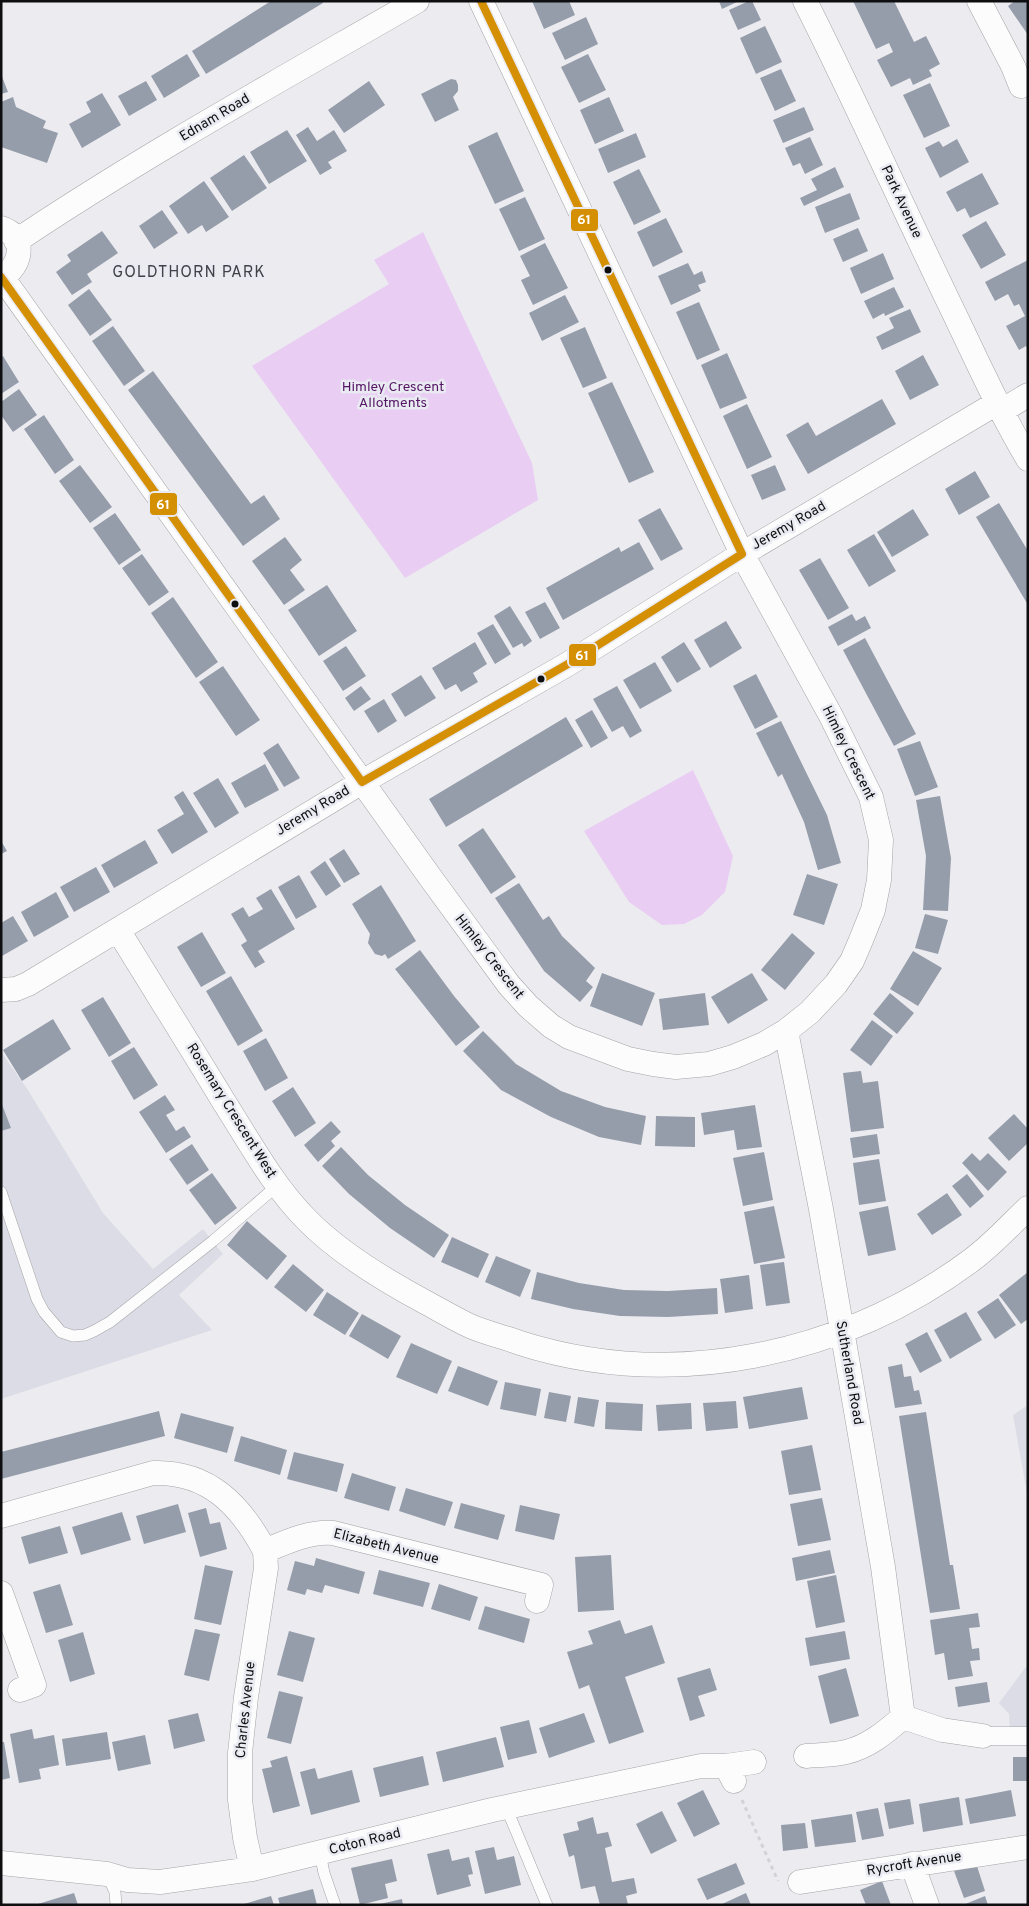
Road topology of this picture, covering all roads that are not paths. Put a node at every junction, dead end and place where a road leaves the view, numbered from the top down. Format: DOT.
graph roads {
  1 [pos="417,1"];
  2 [pos="481,1"];
  3 [pos="805,1"];
  4 [pos="979,1"];
  5 [pos="1021,71"];
  6 [pos="9,234"];
  7 [pos="2,277"];
  8 [pos="1028,395"];
  9 [pos="1000,407"];
  10 [pos="1028,459"];
  11 [pos="742,554"];
  12 [pos="362,782"];
  13 [pos="118,930"];
  14 [pos="8,989"];
  15 [pos="786,1031"];
  16 [pos="278,1185"];
  17 [pos="1,1192"];
  18 [pos="1028,1208"];
  19 [pos="842,1332"];
  20 [pos="1,1516"];
  21 [pos="266,1552"];
  22 [pos="542,1585"];
  23 [pos="1,1593"];
  24 [pos="34,1685"];
  25 [pos="903,1717"];
  26 [pos="983,1736"];
  27 [pos="1028,1736"];
  28 [pos="806,1756"];
  29 [pos="754,1762"];
  30 [pos="506,1807"];
  31 [pos="1028,1847"];
  32 [pos="320,1853"];
  33 [pos="1,1863"];
  34 [pos="912,1864"];
  35 [pos="252,1869"];
  36 [pos="107,1874"];
  37 [pos="789,1882"];
  38 [pos="116,1905"];
  39 [pos="335,1905"];
  40 [pos="547,1905"];
  41 [pos="927,1905"];
  1 -- 6 [label="street, Ednam Road"];
  2 -- 11 [label="street, Himley Crescent"];
  3 -- 9 [label="street, Park Avenue"];
  4 -- 5 [label="street"];
  6 -- 7 [label="street, Ednam Road"];
  7 -- 12 [label="street, Himley Crescent"];
  8 -- 9 [label="street, Jeremy Road"];
  9 -- 10 [label="street"];
  9 -- 11 [label="street, Jeremy Road"];
  11 -- 12 [label="street, Jeremy Road"];
  11 -- 15 [label="street, Himley Crescent"];
  12 -- 13 [label="street, Jeremy Road"];
  12 -- 15 [label="street, Himley Crescent"];
  13 -- 14 [label="street, Jeremy Road"];
  13 -- 16 [label="street, Rosemary Crescent West"];
  15 -- 19 [label="street, Sutherland Road"];
  16 -- 17 [label="lane"];
  16 -- 19 [label="street, Rosemary Crescent West"];
  18 -- 19 [label="street, Rosemary Crescent West"];
  19 -- 25 [label="street, Sutherland Road"];
  20 -- 21 [label="street"];
  21 -- 22 [label="street, Elizabeth Avenue"];
  21 -- 35 [label="street, Charles Avenue"];
  23 -- 24 [label="street"];
  25 -- 26 [label="street"];
  25 -- 28 [label="street"];
  26 -- 27 [label="street"];
  29 -- 30 [label="street, Coton Road"];
  30 -- 32 [label="street, Coton Road"];
  30 -- 40 [label="lane"];
  31 -- 34 [label="street, Rycroft Avenue"];
  32 -- 35 [label="street, Coton Road"];
  32 -- 39 [label="lane"];
  33 -- 36 [label="street, Coton Road"];
  34 -- 37 [label="street, Rycroft Avenue"];
  34 -- 41 [label="street"];
  35 -- 36 [label="street, Coton Road"];
  36 -- 38 [label="lane"];
}
